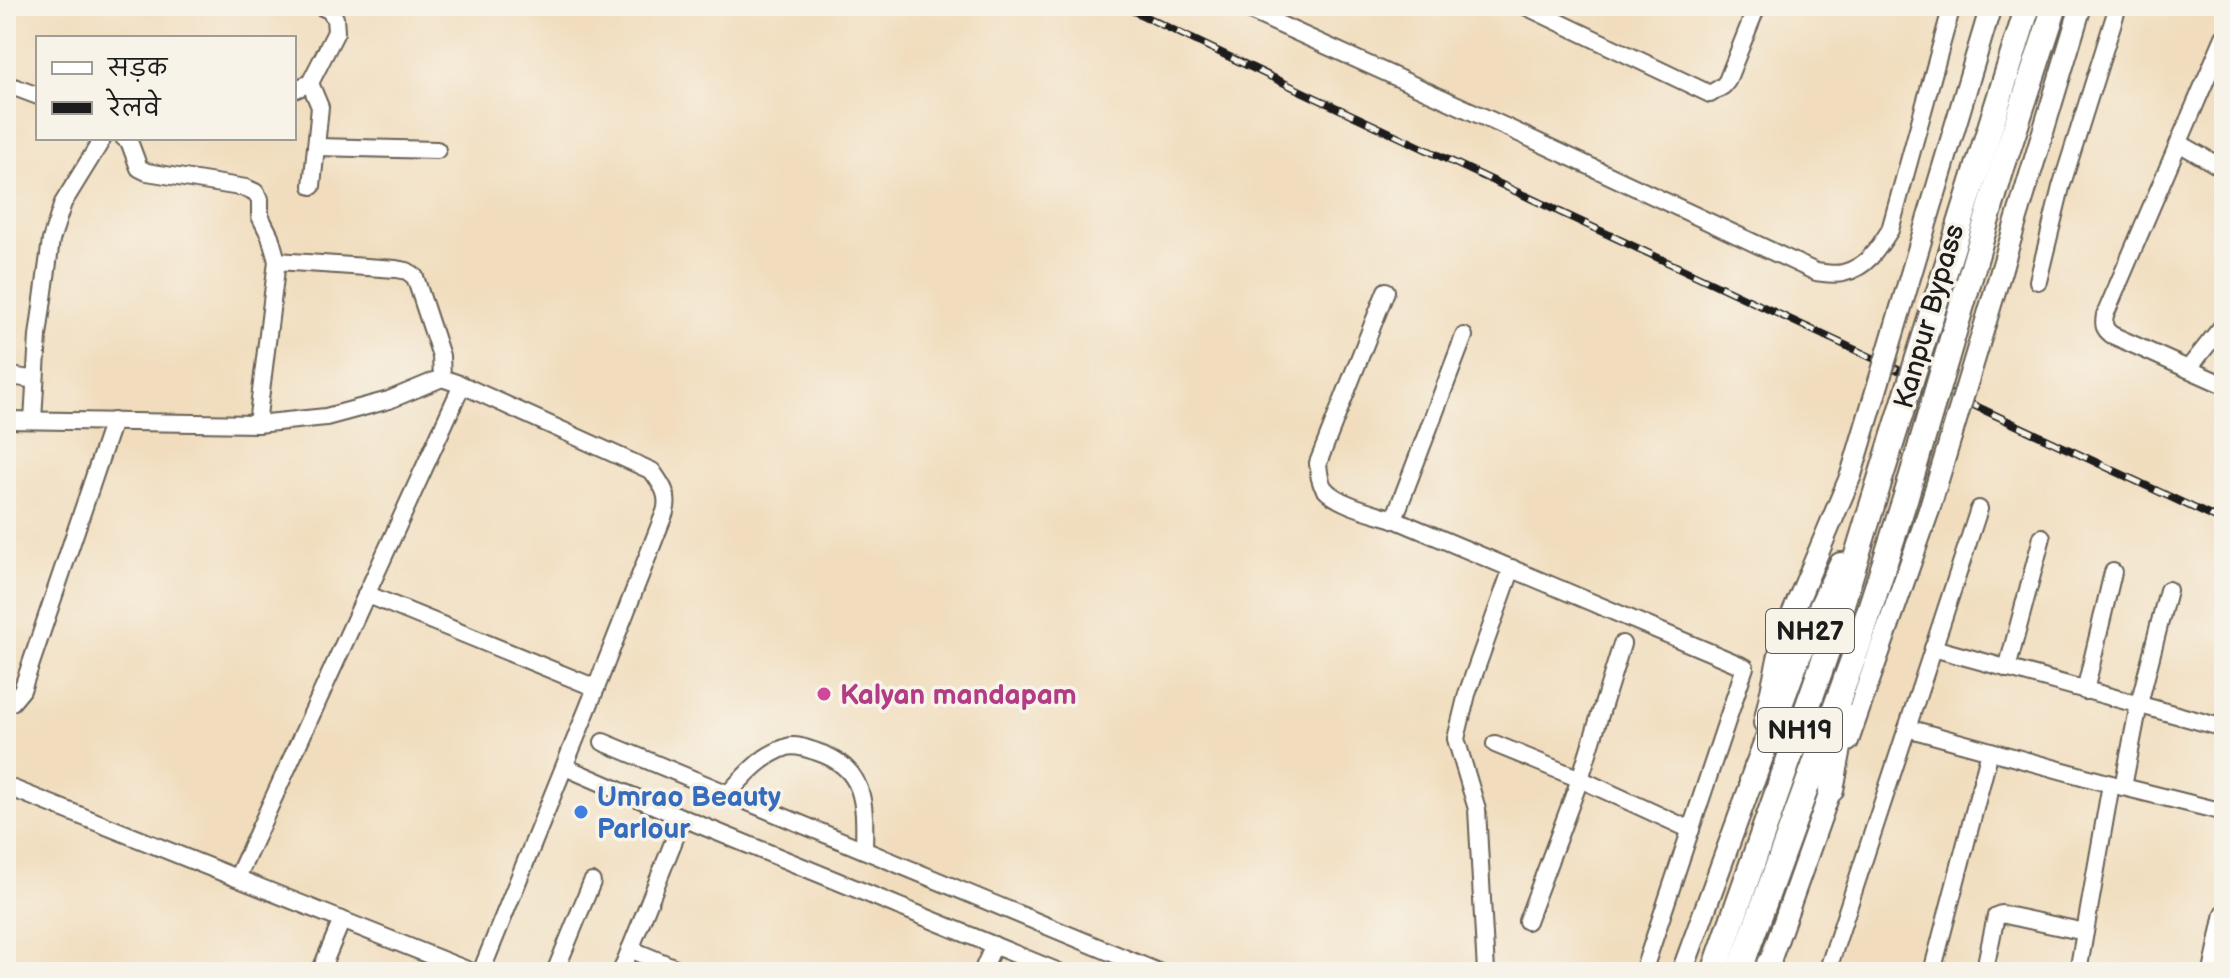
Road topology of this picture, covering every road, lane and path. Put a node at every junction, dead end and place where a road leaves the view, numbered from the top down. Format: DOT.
graph roads {
  1 [pos="320,6"];
  2 [pos="1239,6"];
  3 [pos="1525,6"];
  4 [pos="1757,6"];
  5 [pos="1952,6"];
  6 [pos="1991,6"];
  7 [pos="2028,6"];
  8 [pos="2055,6"];
  9 [pos="2081,6"];
  10 [pos="2118,6"];
  11 [pos="2222,46"];
  12 [pos="6,83"];
  13 [pos="302,86"];
  14 [pos="36,95"];
  15 [pos="102,140"];
  16 [pos="127,140"];
  17 [pos="2179,143"];
  18 [pos="317,147"];
  19 [pos="437,150"];
  20 [pos="2224,169"];
  21 [pos="312,186"];
  22 [pos="277,261"];
  23 [pos="2038,281"];
  24 [pos="1386,291"];
  25 [pos="2224,324"];
  26 [pos="1464,336"];
  27 [pos="2188,369"];
  28 [pos="6,375"];
  29 [pos="442,378"];
  30 [pos="35,380"];
  31 [pos="462,385"];
  32 [pos="2224,385"];
  33 [pos="6,420"];
  34 [pos="33,420"];
  35 [pos="113,421"];
  36 [pos="257,424"];
  37 [pos="1878,486"];
  38 [pos="1979,509"];
  39 [pos="1394,519"];
  40 [pos="2042,537"];
  41 [pos="1512,568"];
  42 [pos="2113,572"];
  43 [pos="2168,590"];
  44 [pos="366,594"];
  45 [pos="1859,643"];
  46 [pos="1622,644"];
  47 [pos="1933,648"];
  48 [pos="2007,669"];
  49 [pos="596,688"];
  50 [pos="2085,691"];
  51 [pos="6,704"];
  52 [pos="2139,704"];
  53 [pos="1907,728"];
  54 [pos="2224,728"];
  55 [pos="603,742"];
  56 [pos="1495,744"];
  57 [pos="1990,751"];
  58 [pos="565,767"];
  59 [pos="1580,779"];
  60 [pos="1752,781"];
  61 [pos="6,786"];
  62 [pos="2117,786"];
  63 [pos="1831,790"];
  64 [pos="728,794"];
  65 [pos="2224,812"];
  66 [pos="683,818"];
  67 [pos="1691,830"];
  68 [pos="864,850"];
  69 [pos="237,878"];
  70 [pos="592,882"];
  71 [pos="2224,913"];
  72 [pos="342,920"];
  73 [pos="1527,921"];
  74 [pos="2085,932"];
  75 [pos="994,945"];
  76 [pos="630,949"];
  77 [pos="1987,959"];
  78 [pos="1768,969"];
  79 [pos="320,972"];
  80 [pos="472,972"];
  81 [pos="481,972"];
  82 [pos="555,972"];
  83 [pos="621,972"];
  84 [pos="685,972"];
  85 [pos="982,972"];
  86 [pos="1058,972"];
  87 [pos="1158,972"];
  88 [pos="1486,972"];
  89 [pos="1643,972"];
  90 [pos="1682,972"];
  91 [pos="1714,972"];
  92 [pos="1739,972"];
  93 [pos="1827,972"];
  94 [pos="1932,972"];
  95 [pos="2078,972"];
  96 [pos="2212,972"];
  1 -- 13 [label="street"];
  2 -- 5 [label="street"];
  3 -- 4 [label="street"];
  6 -- 60 [label="main road, bridge"];
  7 -- 37 [label="highway, Kanpur Bypass / NH19, bridge"];
  8 -- 45 [label="highway, Kanpur Bypass / NH19, bridge"];
  9 -- 63 [label="main road, bridge"];
  10 -- 23 [label="street"];
  11 -- 17 [label="street"];
  12 -- 14 [label="street"];
  13 -- 18 [label="street"];
  15 -- 30 [label="street"];
  16 -- 22 [label="street"];
  17 -- 20 [label="street"];
  17 -- 27 [label="street"];
  18 -- 19 [label="street"];
  18 -- 21 [label="street"];
  22 -- 29 [label="street"];
  22 -- 36 [label="street"];
  24 -- 39 [label="street"];
  25 -- 27 [label="street"];
  26 -- 39 [label="street"];
  27 -- 32 [label="street"];
  28 -- 30 [label="street"];
  29 -- 31 [label="street"];
  29 -- 36 [label="street"];
  30 -- 34 [label="street"];
  31 -- 44 [label="street"];
  31 -- 49 [label="street"];
  33 -- 34 [label="street"];
  34 -- 35 [label="street"];
  35 -- 36 [label="street"];
  35 -- 51 [label="street"];
  37 -- 60 [label="highway, NH27"];
  37 -- 91 [label="highway, NH19"];
  38 -- 47 [label="street"];
  39 -- 41 [label="street"];
  40 -- 48 [label="street"];
  41 -- 67 [label="street"];
  41 -- 88 [label="street"];
  42 -- 50 [label="street"];
  43 -- 52 [label="street"];
  44 -- 49 [label="street"];
  44 -- 69 [label="street"];
  45 -- 63 [label="highway, NH27"];
  45 -- 92 [label="highway, NH19"];
  46 -- 59 [label="street"];
  47 -- 48 [label="street"];
  47 -- 53 [label="street"];
  48 -- 50 [label="street"];
  49 -- 58 [label="street"];
  50 -- 52 [label="street"];
  52 -- 54 [label="street"];
  52 -- 62 [label="street"];
  53 -- 57 [label="street"];
  53 -- 93 [label="street"];
  55 -- 64 [label="street"];
  56 -- 59 [label="street"];
  57 -- 62 [label="street"];
  57 -- 94 [label="street"];
  58 -- 66 [label="street"];
  58 -- 81 [label="street"];
  59 -- 67 [label="street"];
  59 -- 73 [label="street"];
  60 -- 90 [label="main road, NH27"];
  61 -- 69 [label="street"];
  62 -- 65 [label="street"];
  62 -- 74 [label="street"];
  63 -- 78 [label="main road, NH27"];
  64 -- 68 [label="street"];
  64 -- 68 [label="street"];
  66 -- 75 [label="street"];
  66 -- 76 [label="street"];
  67 -- 89 [label="street"];
  68 -- 87 [label="street"];
  69 -- 72 [label="street"];
  70 -- 82 [label="street"];
  71 -- 96 [label="street"];
  72 -- 79 [label="street"];
  72 -- 80 [label="street"];
  74 -- 77 [label="street"];
  74 -- 95 [label="street"];
  75 -- 85 [label="street"];
  75 -- 86 [label="street"];
  76 -- 83 [label="street"];
  76 -- 84 [label="street"];
}
